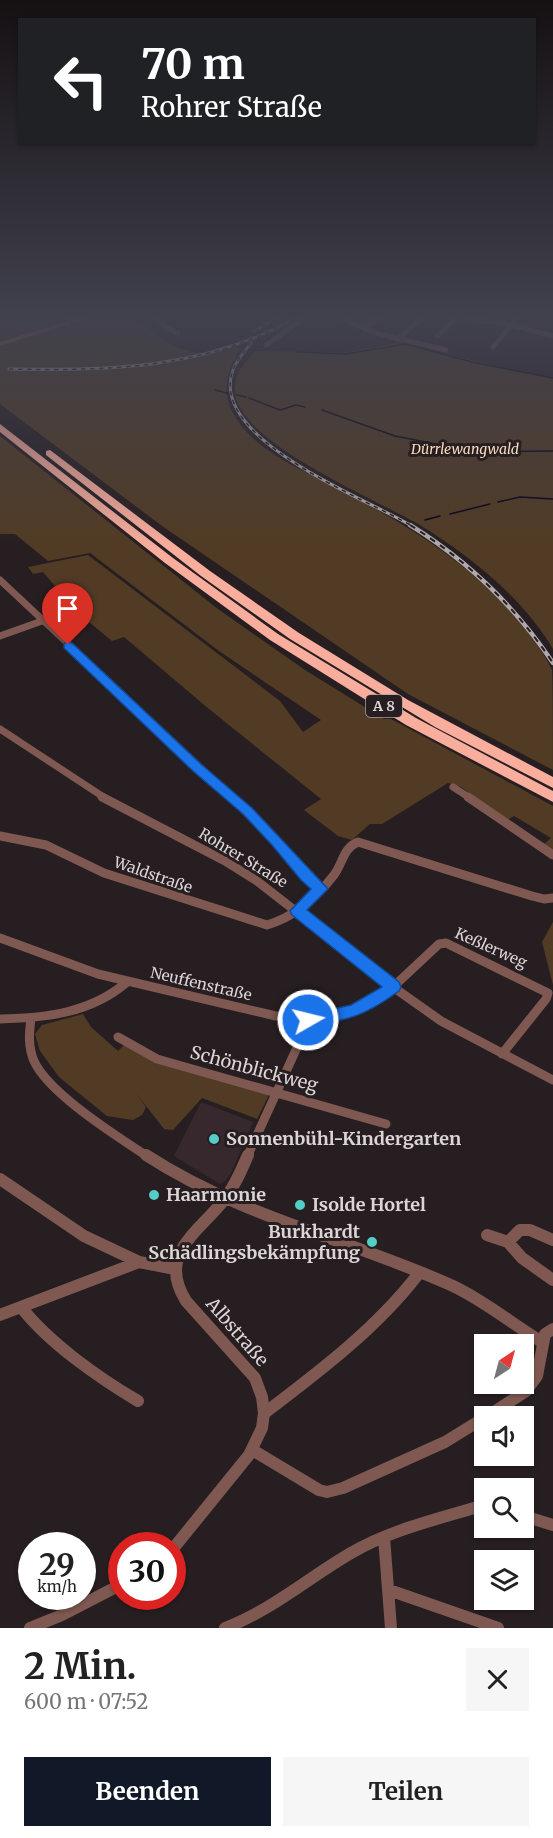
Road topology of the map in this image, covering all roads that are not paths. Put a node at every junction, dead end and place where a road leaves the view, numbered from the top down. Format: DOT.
graph roads {
  1 [pos="0,414"];
  2 [pos="0,427"];
  3 [pos="0,580"];
  4 [pos="42,621"];
  5 [pos="0,636"];
  6 [pos="0,729"];
  7 [pos="553,783"];
  8 [pos="453,787"];
  9 [pos="553,797"];
  10 [pos="0,836"];
  11 [pos="553,855"];
  12 [pos="321,889"];
  13 [pos="553,898"];
  14 [pos="297,911"];
  15 [pos="0,938"];
  16 [pos="127,982"];
  17 [pos="393,987"];
  18 [pos="0,1019"];
  19 [pos="31,1019"];
  20 [pos="118,1037"];
  21 [pos="300,1041"];
  22 [pos="502,1054"];
  23 [pos="553,1080"];
  24 [pos="277,1093"];
  25 [pos="386,1124"];
  26 [pos="0,1179"];
  27 [pos="226,1200"];
  28 [pos="487,1235"];
  29 [pos="553,1240"];
  30 [pos="508,1242"];
  31 [pos="139,1262"];
  32 [pos="175,1269"];
  33 [pos="419,1273"];
  34 [pos="553,1280"];
  35 [pos="21,1307"];
  36 [pos="0,1315"];
  37 [pos="553,1329"];
  38 [pos="542,1342"];
  39 [pos="138,1401"];
  40 [pos="503,1406"];
  41 [pos="266,1412"];
  42 [pos="474,1424"];
  43 [pos="254,1451"];
  44 [pos="474,1508"];
  45 [pos="534,1520"];
  46 [pos="553,1525"];
  47 [pos="186,1534"];
  48 [pos="384,1537"];
  49 [pos="389,1590"];
  50 [pos="108,1592"];
  51 [pos="30,1628"];
  52 [pos="225,1628"];
  53 [pos="391,1628"];
  54 [pos="498,1628"];
  1 -- 7 [label="highway, A 8"];
  2 -- 9 [label="highway, A 8"];
  3 -- 4 [label="street"];
  4 -- 5 [label="street"];
  4 -- 12 [label="street"];
  6 -- 14 [label="street, Rohrer Straße"];
  8 -- 11 [label="street"];
  10 -- 14 [label="street, Waldstraße"];
  12 -- 13 [label="street, Waldstraße"];
  12 -- 14 [label="street, Waldstraße"];
  14 -- 17 [label="street, Rohrer Straße"];
  15 -- 16 [label="street, Neuffenstraße"];
  16 -- 17 [label="street, Neuffenstraße"];
  16 -- 19 [label="street"];
  17 -- 22 [label="street, Rohrer Straße"];
  17 -- 22 [label="street, Keßlerweg"];
  18 -- 19 [label="street"];
  19 -- 27 [label="street"];
  20 -- 24 [label="street, Schönblickweg"];
  21 -- 24 [label="street"];
  22 -- 23 [label="street, Rohrer Straße"];
  24 -- 25 [label="street, Schönblickweg"];
  24 -- 27 [label="street"];
  26 -- 31 [label="street"];
  27 -- 32 [label="street"];
  27 -- 33 [label="street"];
  28 -- 30 [label="street"];
  29 -- 30 [label="street"];
  30 -- 34 [label="street"];
  31 -- 32 [label="street"];
  31 -- 35 [label="street"];
  32 -- 41 [label="street, Albstraße"];
  33 -- 38 [label="street"];
  33 -- 41 [label="street"];
  35 -- 36 [label="street"];
  35 -- 39 [label="street"];
  37 -- 38 [label="street"];
  38 -- 40 [label="street"];
  41 -- 43 [label="street"];
  42 -- 43 [label="street"];
  43 -- 47 [label="street"];
  44 -- 48 [label="street"];
  45 -- 46 [label="street"];
  48 -- 49 [label="street"];
  48 -- 52 [label="street"];
  49 -- 53 [label="street"];
  49 -- 54 [label="street"];
  50 -- 51 [label="street"];
}
